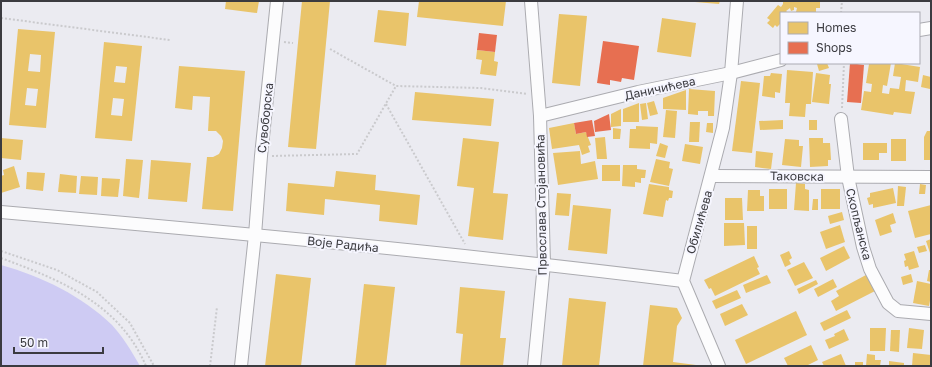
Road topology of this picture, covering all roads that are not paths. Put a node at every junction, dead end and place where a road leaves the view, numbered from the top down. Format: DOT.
graph roads {
  1 [pos="277,1"];
  2 [pos="531,1"];
  3 [pos="737,1"];
  4 [pos="931,28"];
  5 [pos="920,30"];
  6 [pos="780,60"];
  7 [pos="732,73"];
  8 [pos="540,116"];
  9 [pos="841,119"];
  10 [pos="712,176"];
  11 [pos="848,177"];
  12 [pos="931,177"];
  13 [pos="1,212"];
  14 [pos="255,235"];
  15 [pos="544,264"];
  16 [pos="683,281"];
  17 [pos="931,314"];
  18 [pos="241,366"];
  19 [pos="534,366"];
  20 [pos="719,366"];
  1 -- 14 [label="street, Сувоборска"];
  2 -- 8 [label="street, Првослава Стојановића"];
  3 -- 7 [label="street, Обилићева"];
  4 -- 5 [label="street"];
  6 -- 7 [label="street, Даничићева"];
  7 -- 8 [label="street, Даничићева"];
  7 -- 10 [label="street, Обилићева"];
  8 -- 15 [label="street, Првослава Стојановића"];
  9 -- 11 [label="street, Скопљанска"];
  10 -- 11 [label="street, Таковска"];
  10 -- 16 [label="street, Обилићева"];
  11 -- 12 [label="street, Таковска"];
  11 -- 17 [label="street, Скопљанска"];
  13 -- 14 [label="street, Воје Радића"];
  14 -- 15 [label="street, Воје Радића"];
  14 -- 18 [label="street, Сувоборска"];
  15 -- 16 [label="street, Воје Радића"];
  15 -- 19 [label="street, Првослава Стојановића"];
  16 -- 20 [label="street"];
}
